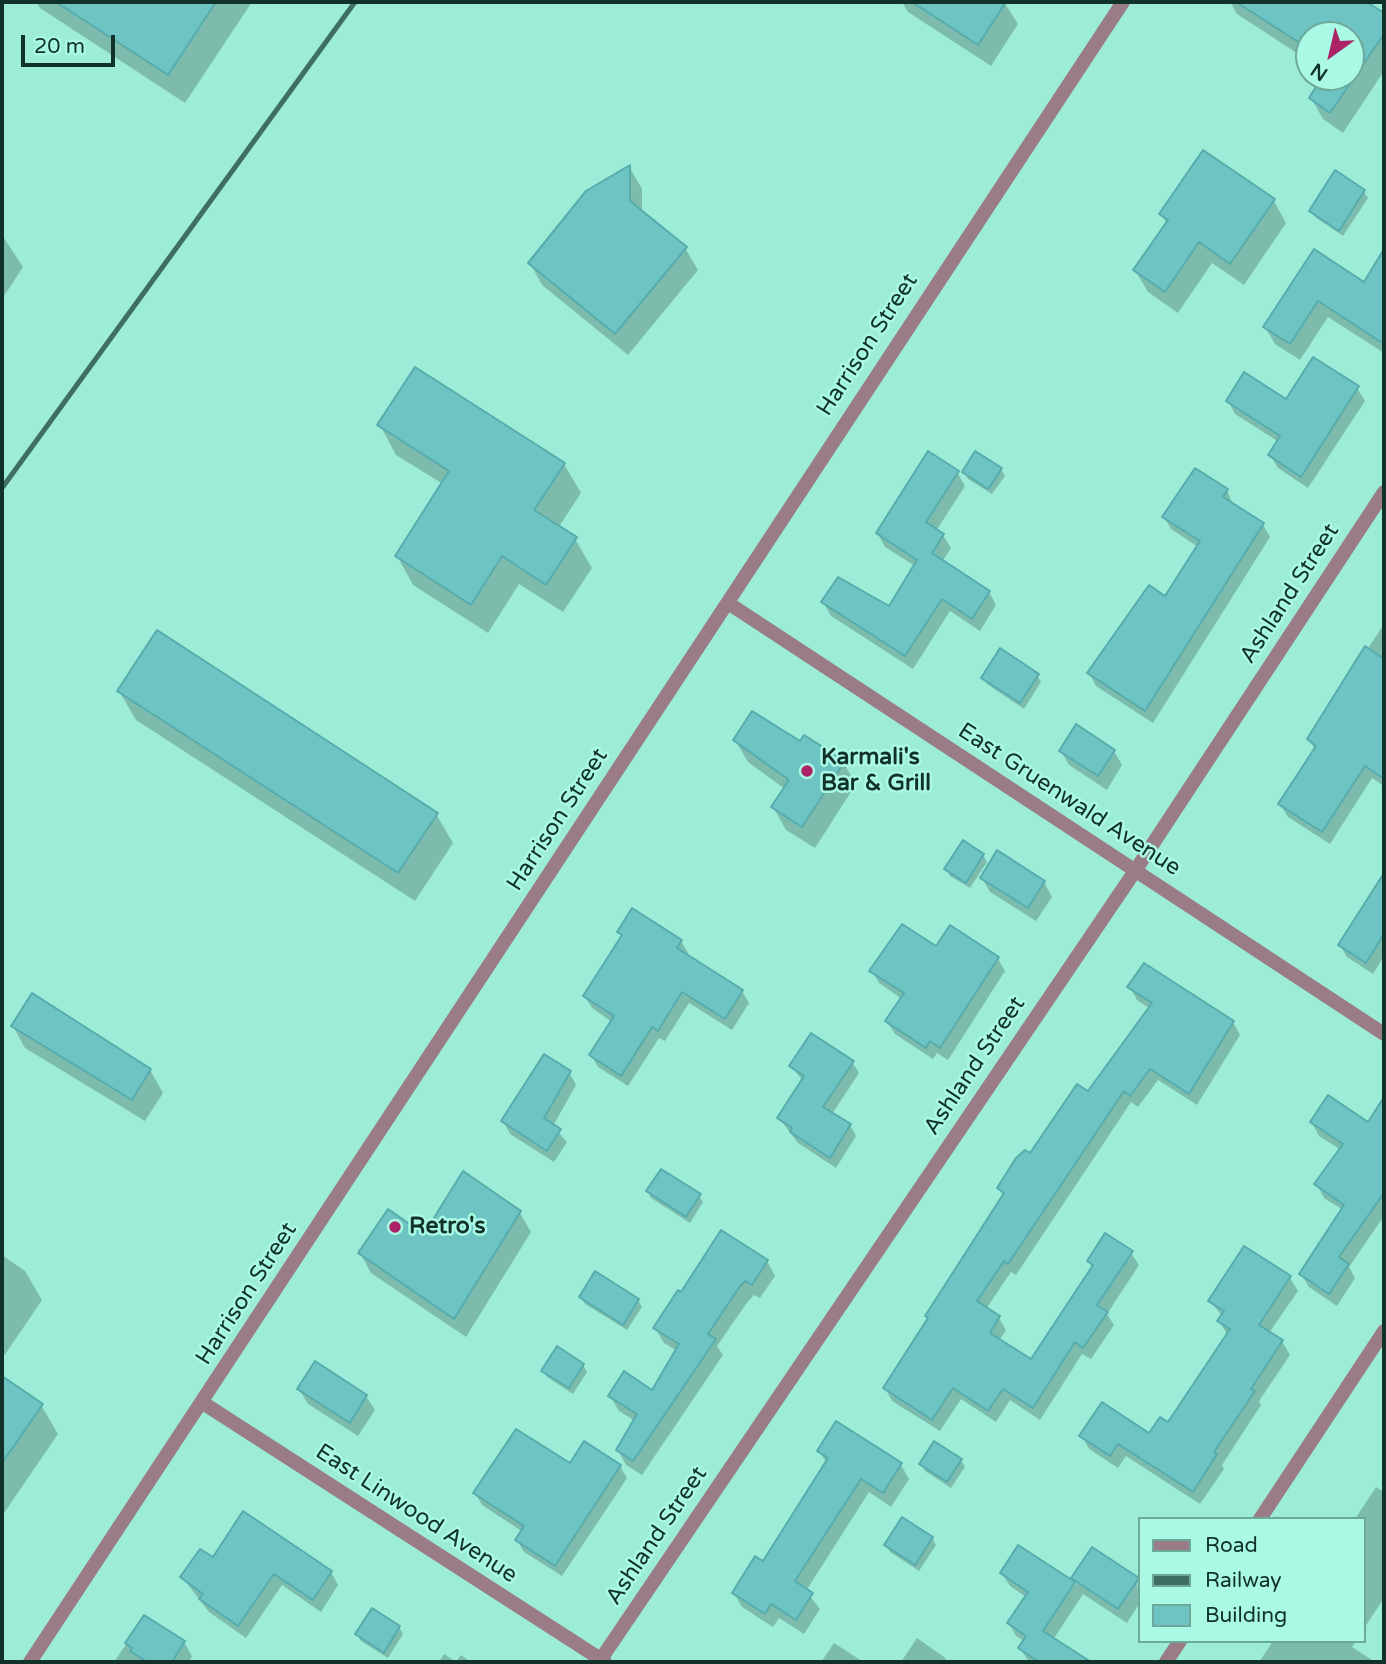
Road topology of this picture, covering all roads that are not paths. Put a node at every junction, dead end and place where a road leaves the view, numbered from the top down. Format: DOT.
graph roads {
  1 [pos="1123,2"];
  2 [pos="1384,492"];
  3 [pos="728,603"];
  4 [pos="1135,870"];
  5 [pos="1384,1034"];
  6 [pos="1384,1331"];
  7 [pos="203,1403"];
  8 [pos="1262,1517"];
  9 [pos="1179,1643"];
  10 [pos="602,1661"];
  11 [pos="30,1662"];
  12 [pos="1166,1662"];
  1 -- 3 [label="street, Harrison Street"];
  2 -- 4 [label="street, Ashland Street"];
  3 -- 4 [label="street, East Gruenwald Avenue"];
  3 -- 7 [label="street, Harrison Street"];
  4 -- 5 [label="street, East Gruenwald Avenue"];
  4 -- 10 [label="street, Ashland Street"];
  6 -- 8 [label="street"];
  7 -- 10 [label="street, East Linwood Avenue"];
  7 -- 11 [label="street, Harrison Street"];
  9 -- 12 [label="street"];
}
